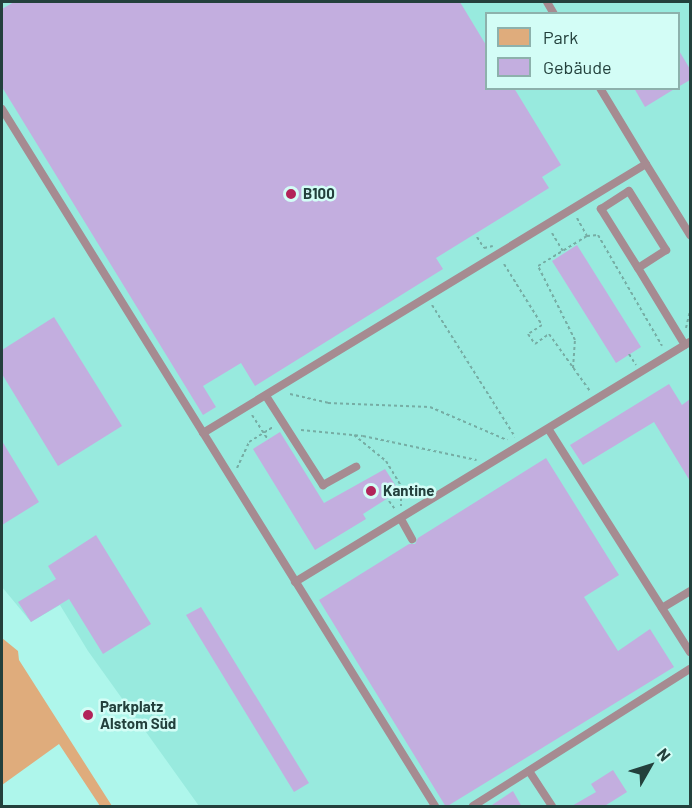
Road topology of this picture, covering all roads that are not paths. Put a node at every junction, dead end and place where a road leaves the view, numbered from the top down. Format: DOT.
graph roads {
  1 [pos="601,90"];
  2 [pos="2,109"];
  3 [pos="646,164"];
  4 [pos="690,236"];
  5 [pos="638,268"];
  6 [pos="688,344"];
  7 [pos="266,396"];
  8 [pos="549,430"];
  9 [pos="203,433"];
  10 [pos="356,467"];
  11 [pos="402,521"];
  12 [pos="412,539"];
  13 [pos="295,582"];
  14 [pos="690,591"];
  15 [pos="662,608"];
  16 [pos="690,652"];
  17 [pos="690,669"];
  18 [pos="529,771"];
  19 [pos="435,807"];
  20 [pos="473,807"];
  21 [pos="552,807"];
  1 -- 3 [label="lane"];
  2 -- 9 [label="lane"];
  3 -- 4 [label="lane"];
  3 -- 7 [label="lane"];
  5 -- 5 [label="lane"];
  5 -- 6 [label="lane"];
  6 -- 8 [label="lane"];
  7 -- 9 [label="lane"];
  7 -- 10 [label="lane"];
  8 -- 11 [label="lane"];
  8 -- 15 [label="lane"];
  9 -- 13 [label="lane"];
  11 -- 12 [label="lane"];
  11 -- 13 [label="lane"];
  13 -- 19 [label="lane"];
  14 -- 15 [label="lane"];
  15 -- 16 [label="lane"];
  17 -- 18 [label="lane"];
  18 -- 20 [label="lane"];
  18 -- 21 [label="lane"];
}
